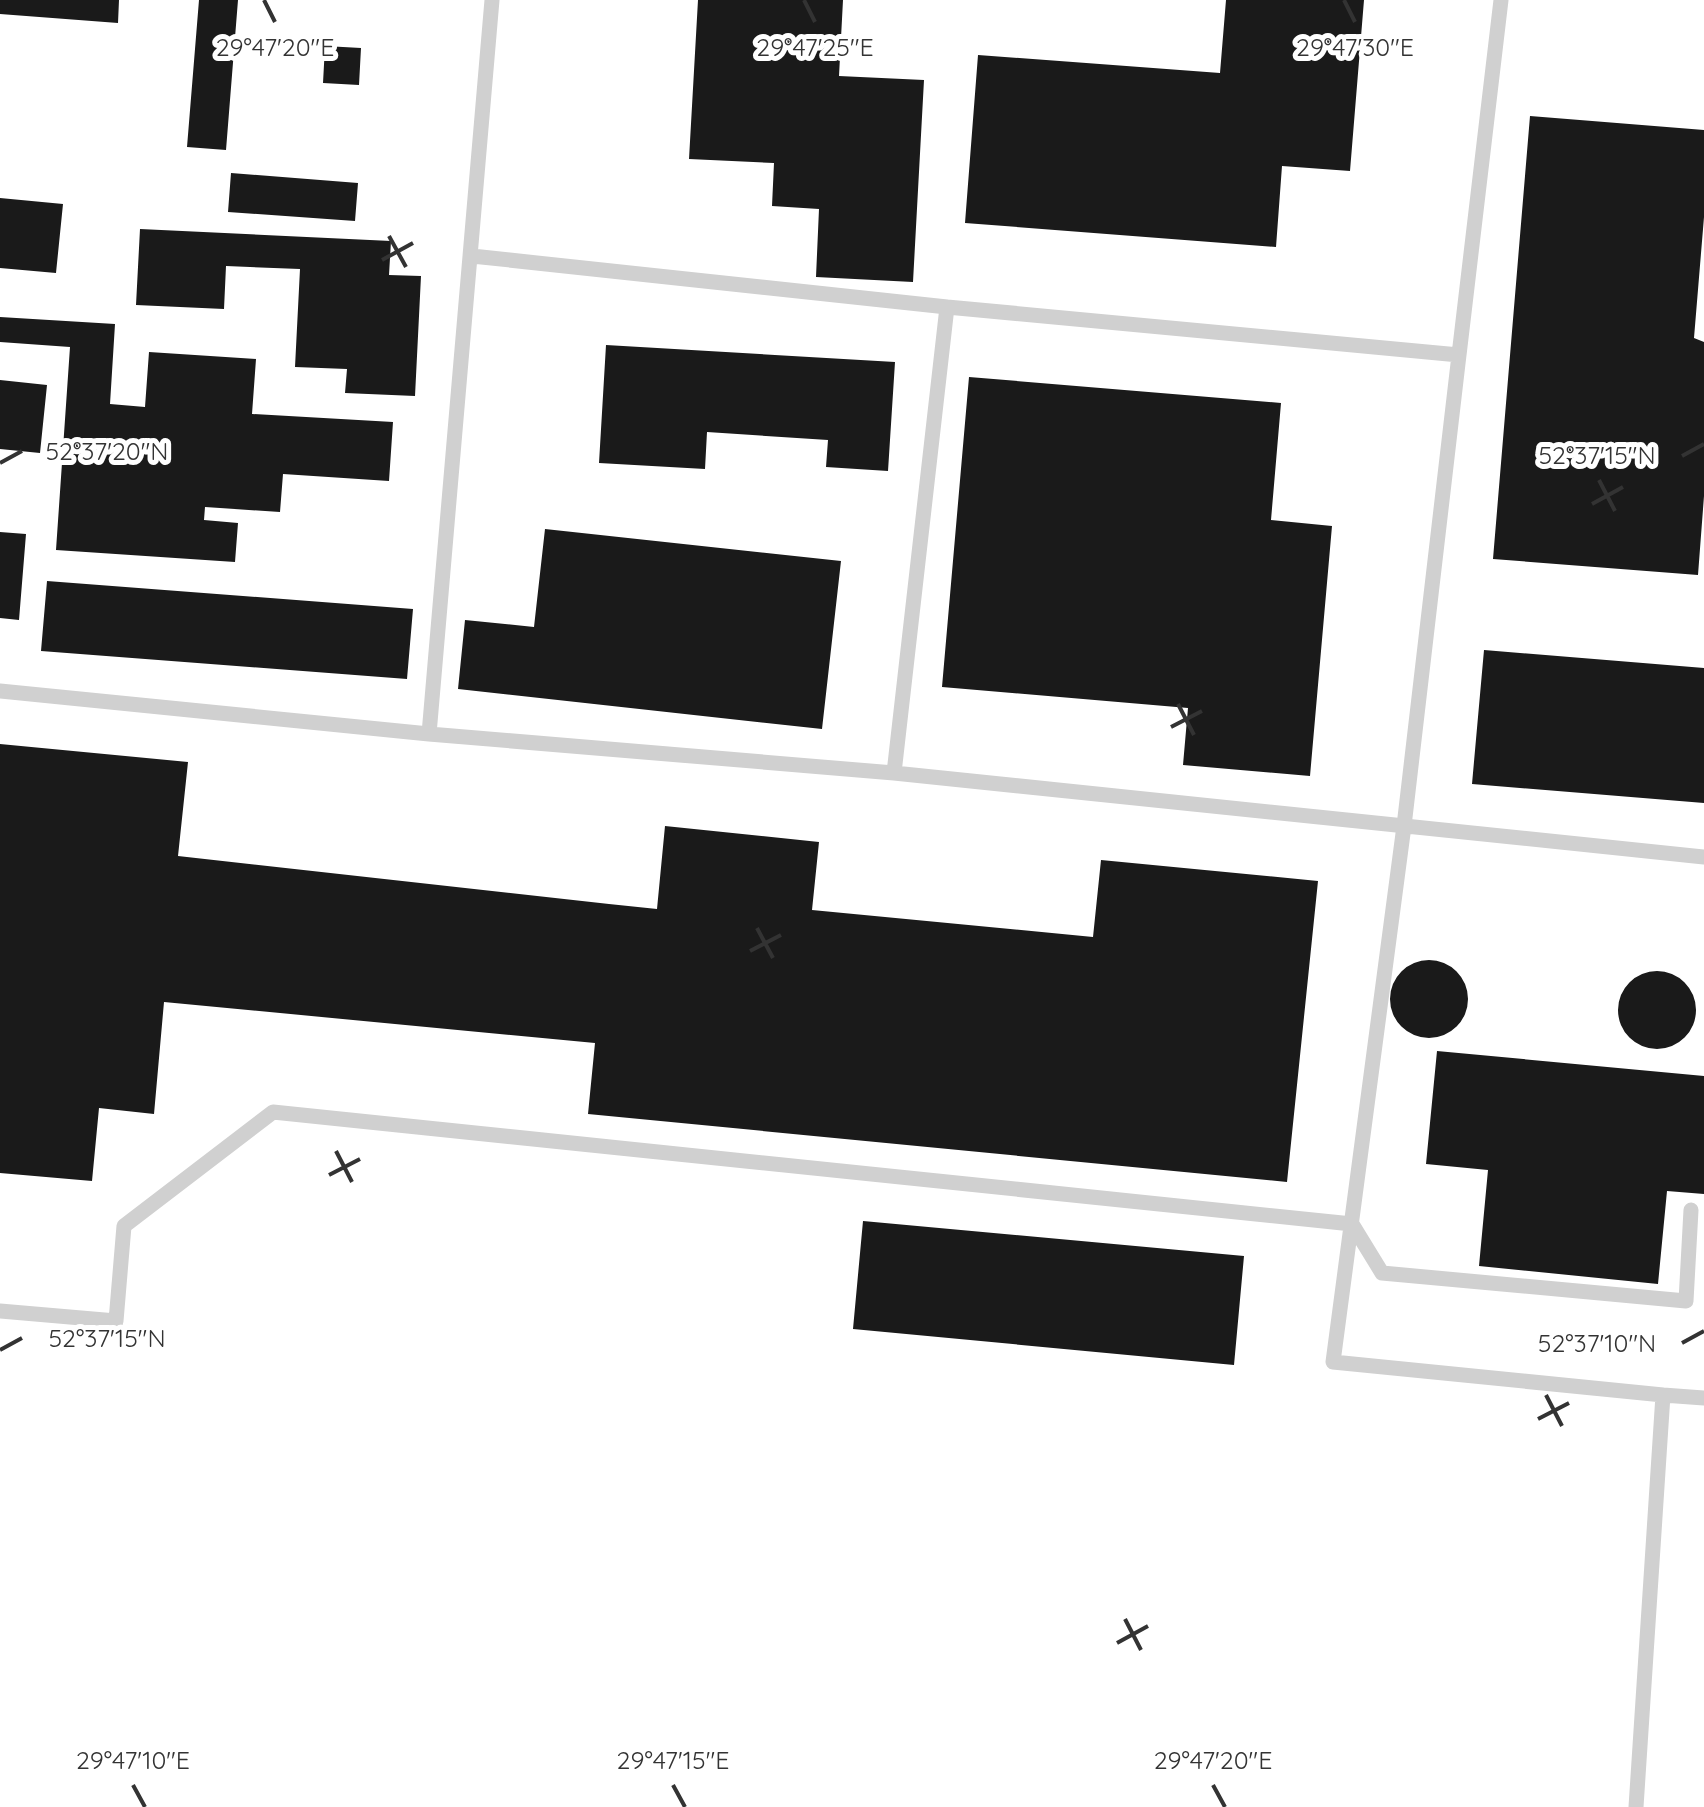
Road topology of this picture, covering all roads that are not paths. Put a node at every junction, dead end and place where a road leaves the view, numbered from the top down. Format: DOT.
graph roads {
  1 [pos="492,0"];
  2 [pos="1502,0"];
  3 [pos="472,256"];
  4 [pos="947,307"];
  5 [pos="1458,355"];
  6 [pos="0,691"];
  7 [pos="429,734"];
  8 [pos="894,773"];
  9 [pos="1404,826"];
  10 [pos="1704,856"];
  11 [pos="1691,1210"];
  12 [pos="1352,1224"];
  13 [pos="0,1311"];
  14 [pos="1663,1394"];
  15 [pos="1704,1398"];
  16 [pos="1636,1807"];
  1 -- 3 [label="lane"];
  2 -- 5 [label="lane"];
  3 -- 4 [label="lane"];
  3 -- 7 [label="lane"];
  4 -- 5 [label="lane"];
  4 -- 8 [label="lane"];
  5 -- 9 [label="lane"];
  6 -- 7 [label="lane"];
  7 -- 8 [label="lane"];
  8 -- 9 [label="lane"];
  9 -- 10 [label="lane"];
  9 -- 12 [label="lane"];
  11 -- 12 [label="lane"];
  12 -- 13 [label="lane"];
  12 -- 14 [label="lane"];
  14 -- 15 [label="lane"];
  14 -- 16 [label="lane"];
}
